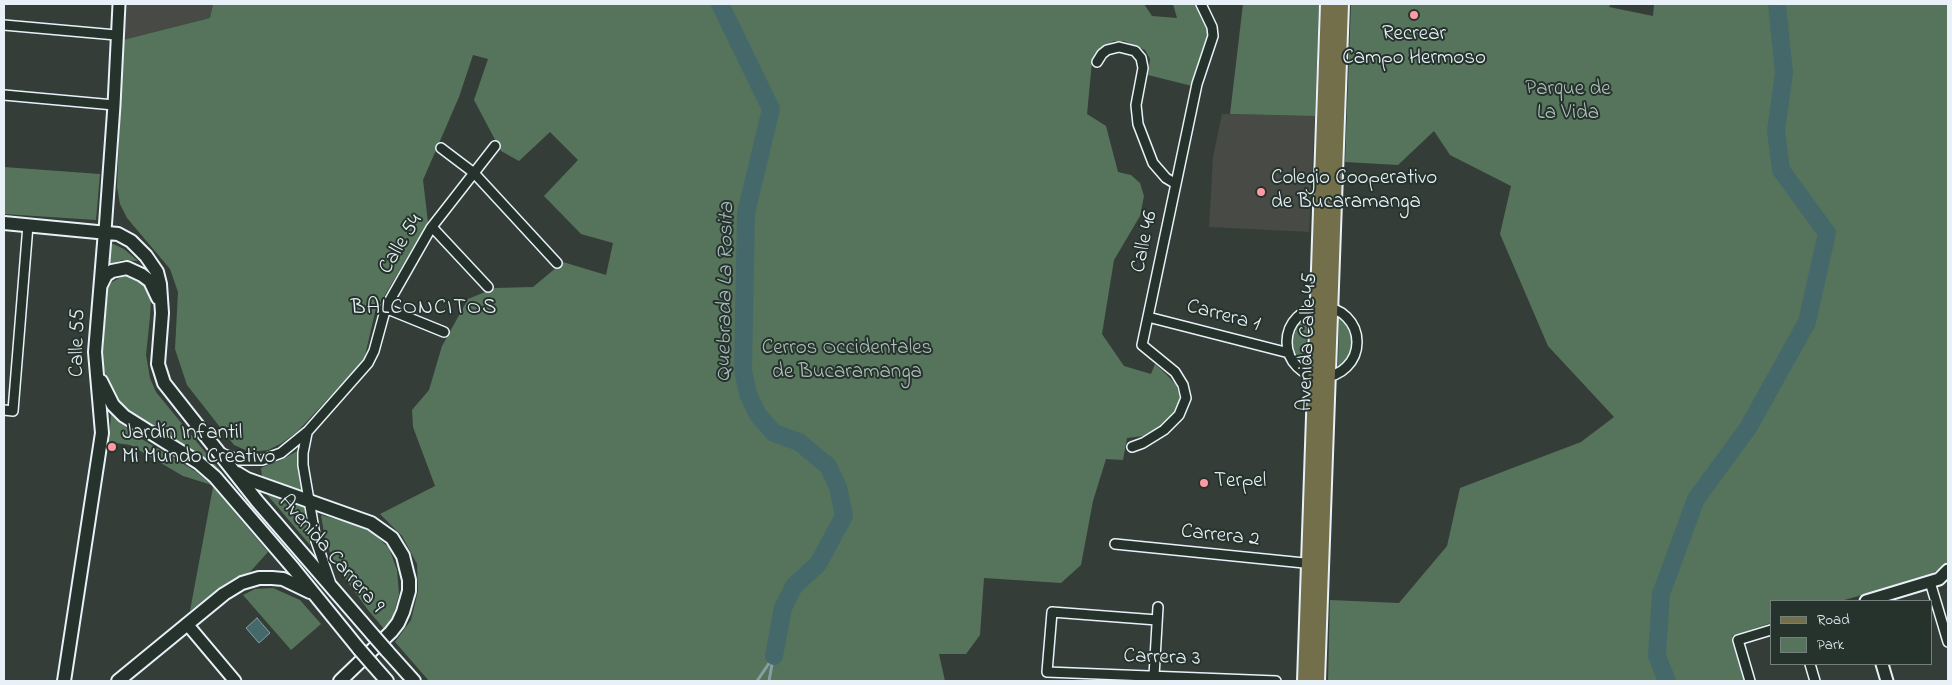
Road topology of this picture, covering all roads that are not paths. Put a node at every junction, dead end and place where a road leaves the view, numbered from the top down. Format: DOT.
graph roads {
  1 [pos="119,4"];
  2 [pos="1201,4"];
  3 [pos="1328,4"];
  4 [pos="1341,4"];
  5 [pos="4,25"];
  6 [pos="116,35"];
  7 [pos="1097,62"];
  8 [pos="4,95"];
  9 [pos="114,105"];
  10 [pos="494,146"];
  11 [pos="441,148"];
  12 [pos="474,173"];
  13 [pos="1176,184"];
  14 [pos="4,223"];
  15 [pos="28,225"];
  16 [pos="432,227"];
  17 [pos="105,231"];
  18 [pos="556,263"];
  19 [pos="101,285"];
  20 [pos="488,287"];
  21 [pos="385,308"];
  22 [pos="1324,308"];
  23 [pos="162,312"];
  24 [pos="1148,317"];
  25 [pos="444,332"];
  26 [pos="1289,353"];
  27 [pos="96,370"];
  28 [pos="1321,377"];
  29 [pos="9,410"];
  30 [pos="308,431"];
  31 [pos="1132,447"];
  32 [pos="216,451"];
  33 [pos="233,470"];
  34 [pos="310,501"];
  35 [pos="1115,544"];
  36 [pos="1315,565"];
  37 [pos="1948,570"];
  38 [pos="1939,579"];
  39 [pos="332,588"];
  40 [pos="311,593"];
  41 [pos="1869,600"];
  42 [pos="1158,607"];
  43 [pos="1157,620"];
  44 [pos="187,624"];
  45 [pos="1770,630"];
  46 [pos="1948,642"];
  47 [pos="1810,665"];
  48 [pos="1882,665"];
  49 [pos="1154,676"];
  50 [pos="64,681"];
  51 [pos="118,681"];
  52 [pos="235,681"];
  53 [pos="340,681"];
  54 [pos="387,681"];
  55 [pos="414,681"];
  56 [pos="1276,681"];
  57 [pos="1305,681"];
  58 [pos="1317,681"];
  59 [pos="1750,681"];
  60 [pos="1815,681"];
  61 [pos="1888,681"];
  1 -- 6 [label="street, Calle 55"];
  2 -- 13 [label="street, Calle 46"];
  3 -- 22 [label="main road, Avenida Calle 45"];
  4 -- 22 [label="main road, Avenida Calle 45"];
  5 -- 6 [label="street"];
  6 -- 9 [label="street, Calle 55"];
  7 -- 13 [label="street"];
  8 -- 9 [label="street"];
  9 -- 17 [label="street, Calle 55"];
  10 -- 12 [label="street, Calle 54"];
  11 -- 12 [label="street"];
  12 -- 16 [label="street, Calle 54"];
  12 -- 18 [label="street"];
  13 -- 24 [label="street, Calle 46"];
  14 -- 15 [label="main road, Avenida Carrera 9"];
  15 -- 17 [label="main road, Avenida Carrera 9"];
  15 -- 29 [label="street"];
  16 -- 20 [label="street"];
  16 -- 21 [label="street, Calle 54"];
  17 -- 19 [label="main road, Calle 55"];
  17 -- 23 [label="main road, Avenida Carrera 9"];
  19 -- 23 [label="main road"];
  19 -- 27 [label="main road, Calle 55"];
  21 -- 25 [label="street"];
  21 -- 30 [label="street, Calle 54"];
  22 -- 26 [label="street"];
  22 -- 28 [label="main road, Avenida Calle 45"];
  22 -- 28 [label="street"];
  23 -- 32 [label="main road, Avenida Carrera 9"];
  24 -- 26 [label="street, Carrera 1"];
  24 -- 31 [label="street, Calle 46"];
  26 -- 28 [label="street"];
  27 -- 40 [label="main road, Avenida Carrera 9"];
  27 -- 50 [label="main road, Calle 55"];
  28 -- 36 [label="main road, Avenida Calle 45"];
  30 -- 32 [label="street, Calle 54"];
  30 -- 34 [label="street"];
  32 -- 33 [label="main road, Avenida Carrera 9"];
  33 -- 34 [label="main road"];
  33 -- 39 [label="main road, Avenida Carrera 9"];
  34 -- 39 [label="street"];
  34 -- 53 [label="main road"];
  35 -- 36 [label="street, Carrera 2"];
  36 -- 57 [label="main road, Avenida Calle 45"];
  36 -- 58 [label="main road, Avenida Calle 45"];
  37 -- 38 [label="street"];
  38 -- 41 [label="street"];
  38 -- 46 [label="street"];
  39 -- 55 [label="main road, Avenida Carrera 9, bridge"];
  40 -- 44 [label="main road"];
  40 -- 54 [label="main road, Avenida Carrera 9, bridge"];
  42 -- 43 [label="street"];
  43 -- 49 [label="street"];
  43 -- 49 [label="street, Carrera 3"];
  44 -- 51 [label="main road"];
  44 -- 52 [label="street"];
  45 -- 59 [label="street"];
  47 -- 60 [label="street"];
  48 -- 61 [label="street"];
  49 -- 56 [label="street, Carrera 3"];
}
